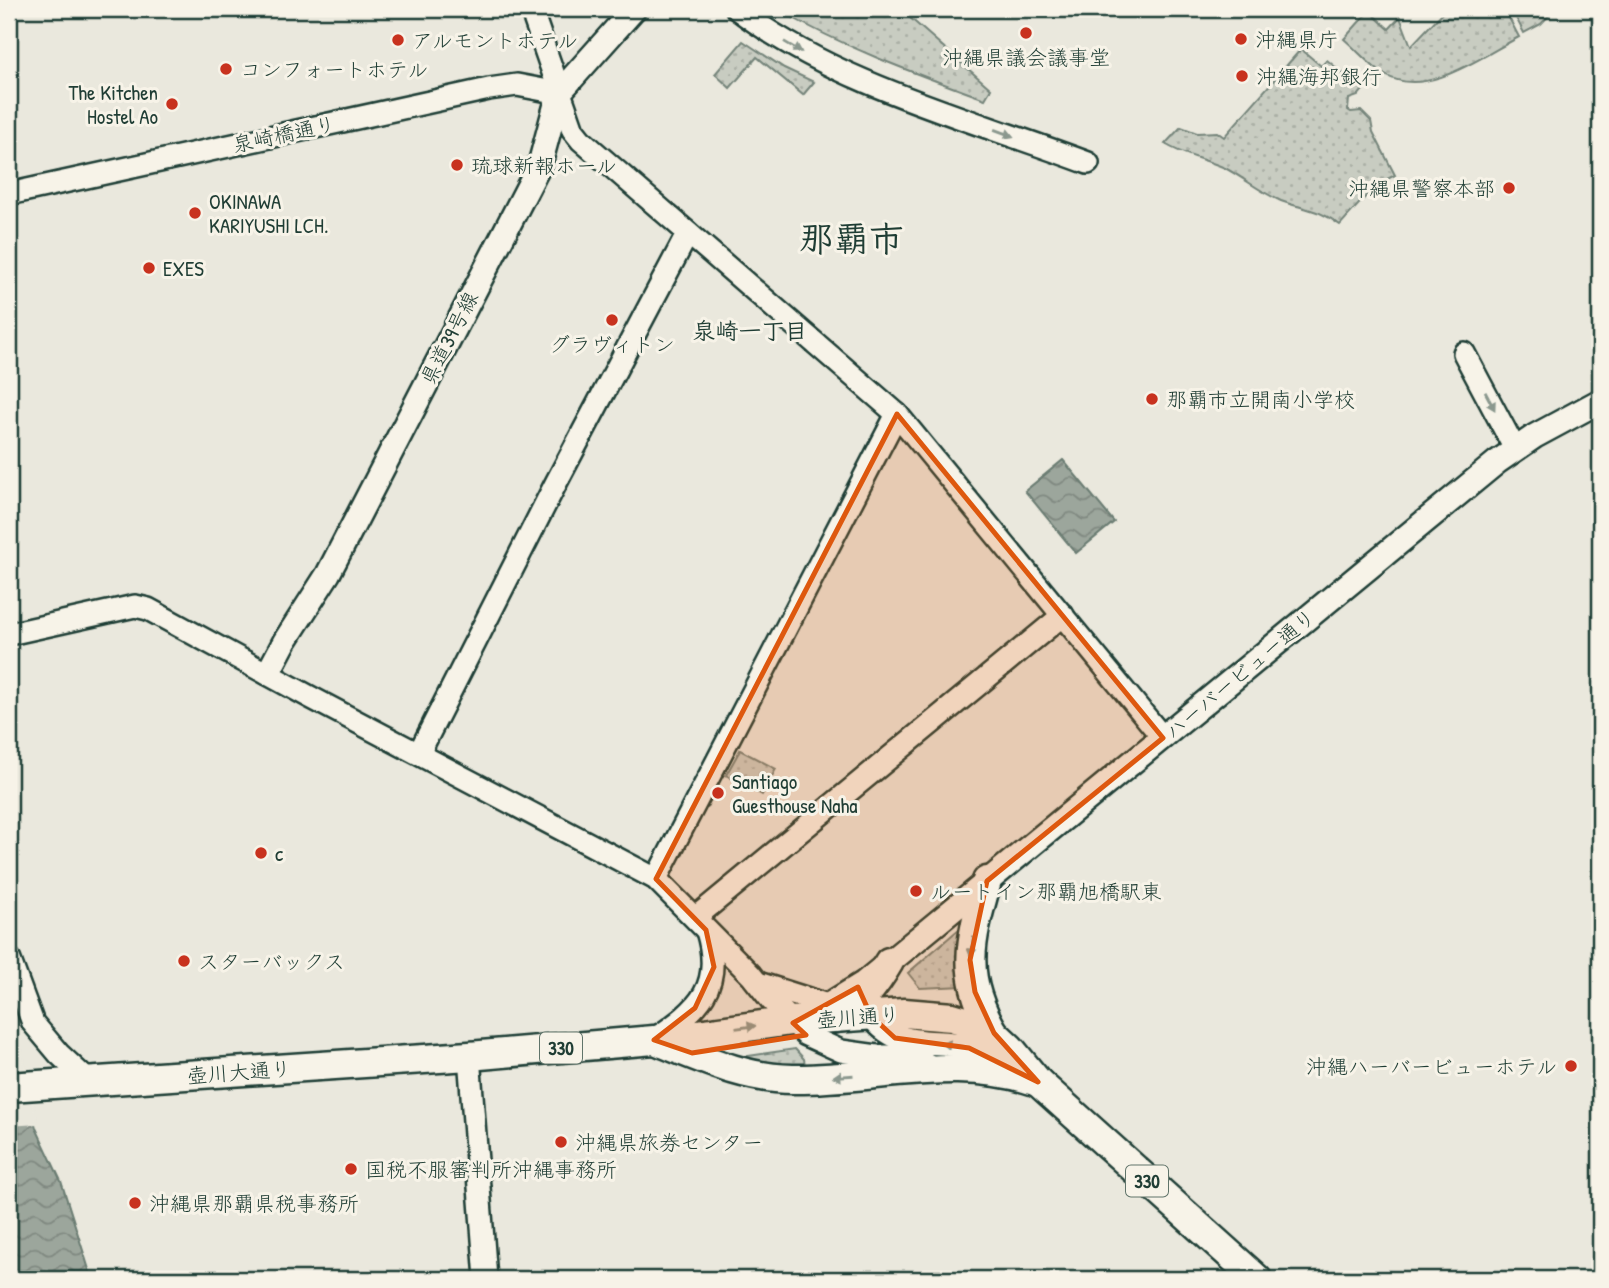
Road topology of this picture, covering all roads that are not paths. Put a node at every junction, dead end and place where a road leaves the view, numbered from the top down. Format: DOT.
graph roads {
  1 [pos="531,9"];
  2 [pos="634,9"];
  3 [pos="737,9"];
  4 [pos="559,93"];
  5 [pos="1088,163"];
  6 [pos="9,194"];
  7 [pos="688,233"];
  8 [pos="1464,353"];
  9 [pos="1600,401"];
  10 [pos="898,414"];
  11 [pos="1515,449"];
  12 [pos="1063,615"];
  13 [pos="9,634"];
  14 [pos="268,673"];
  15 [pos="1163,738"];
  16 [pos="419,753"];
  17 [pos="656,879"];
  18 [pos="987,881"];
  19 [pos="701,923"];
  20 [pos="9,958"];
  21 [pos="889,962"];
  22 [pos="758,983"];
  23 [pos="852,1006"];
  24 [pos="798,1028"];
  25 [pos="994,1033"];
  26 [pos="654,1040"];
  27 [pos="692,1053"];
  28 [pos="469,1056"];
  29 [pos="936,1069"];
  30 [pos="1025,1077"];
  31 [pos="86,1080"];
  32 [pos="21,1086"];
  33 [pos="486,1279"];
  34 [pos="1257,1279"];
  1 -- 4 [label="street"];
  2 -- 4 [label="main road, 県道39号線"];
  3 -- 5 [label="street, one-way"];
  4 -- 6 [label="street, 泉崎橋通り"];
  4 -- 7 [label="street"];
  4 -- 14 [label="main road, 県道39号線"];
  7 -- 10 [label="street"];
  7 -- 16 [label="street"];
  8 -- 11 [label="street, one-way"];
  9 -- 11 [label="main road, ハーバービュー通り"];
  10 -- 12 [label="street"];
  10 -- 17 [label="street"];
  11 -- 15 [label="main road, ハーバービュー通り"];
  12 -- 15 [label="street"];
  12 -- 19 [label="street"];
  13 -- 14 [label="street"];
  14 -- 16 [label="street"];
  15 -- 18 [label="main road, ハーバービュー通り"];
  16 -- 17 [label="street"];
  17 -- 19 [label="street"];
  18 -- 21 [label="main road, ハーバービュー通り"];
  18 -- 25 [label="highway, one-way"];
  19 -- 22 [label="street"];
  19 -- 26 [label="street"];
  20 -- 31 [label="street"];
  21 -- 23 [label="highway"];
  22 -- 23 [label="street"];
  22 -- 24 [label="street"];
  23 -- 24 [label="highway, 壺川通り / 330"];
  23 -- 25 [label="highway, 壺川通り / 330"];
  30 -- 23 [label="main road, one-way"];
  26 -- 24 [label="highway, 壺川通り / 330, one-way"];
  24 -- 27 [label="highway"];
  24 -- 29 [label="street"];
  25 -- 30 [label="highway, 壺川通り / 330"];
  26 -- 27 [label="highway, 壺川通り / 330"];
  26 -- 28 [label="highway, 壺川通り / 330"];
  29 -- 27 [label="highway, 壺川通り / 330, one-way"];
  28 -- 31 [label="highway, 壺川大通り / 330"];
  28 -- 33 [label="street"];
  29 -- 30 [label="highway, 壺川通り / 330"];
  30 -- 34 [label="highway, 壺川通り / 330"];
  31 -- 32 [label="highway, 壺川大通り / 330"];
}
